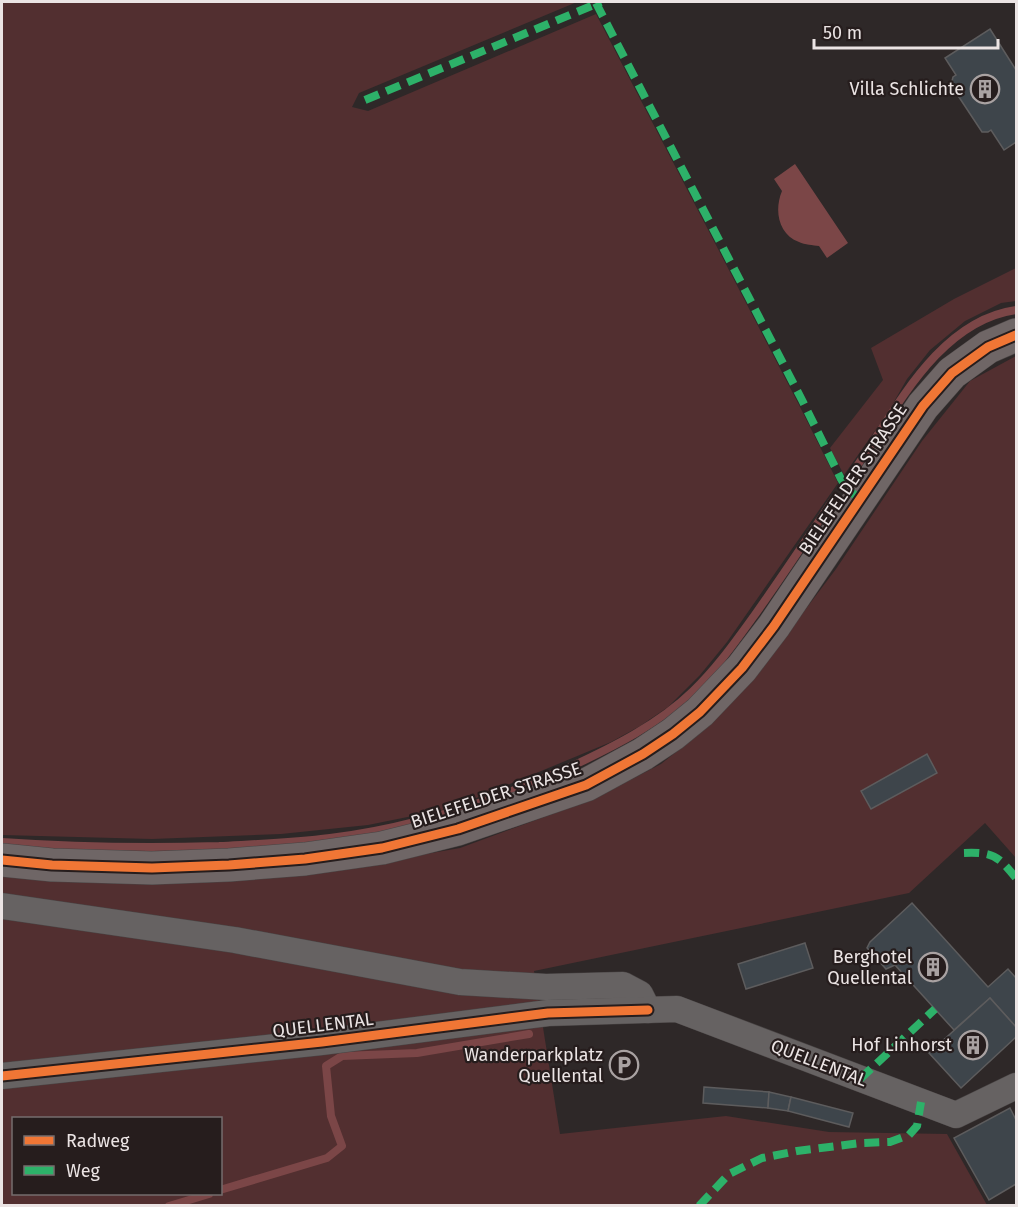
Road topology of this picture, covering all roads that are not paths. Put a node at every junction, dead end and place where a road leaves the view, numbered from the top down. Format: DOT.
graph roads {
  1 [pos="1017,335"];
  2 [pos="2,860"];
  3 [pos="2,906"];
  4 [pos="648,1010"];
  5 [pos="2,1076"];
  6 [pos="1017,1086"];
  1 -- 2 [label="main road, BIELEFELDER STRASSE"];
  3 -- 4 [label="street"];
  4 -- 5 [label="street, QUELLENTAL"];
  4 -- 6 [label="street, QUELLENTAL"];
}
